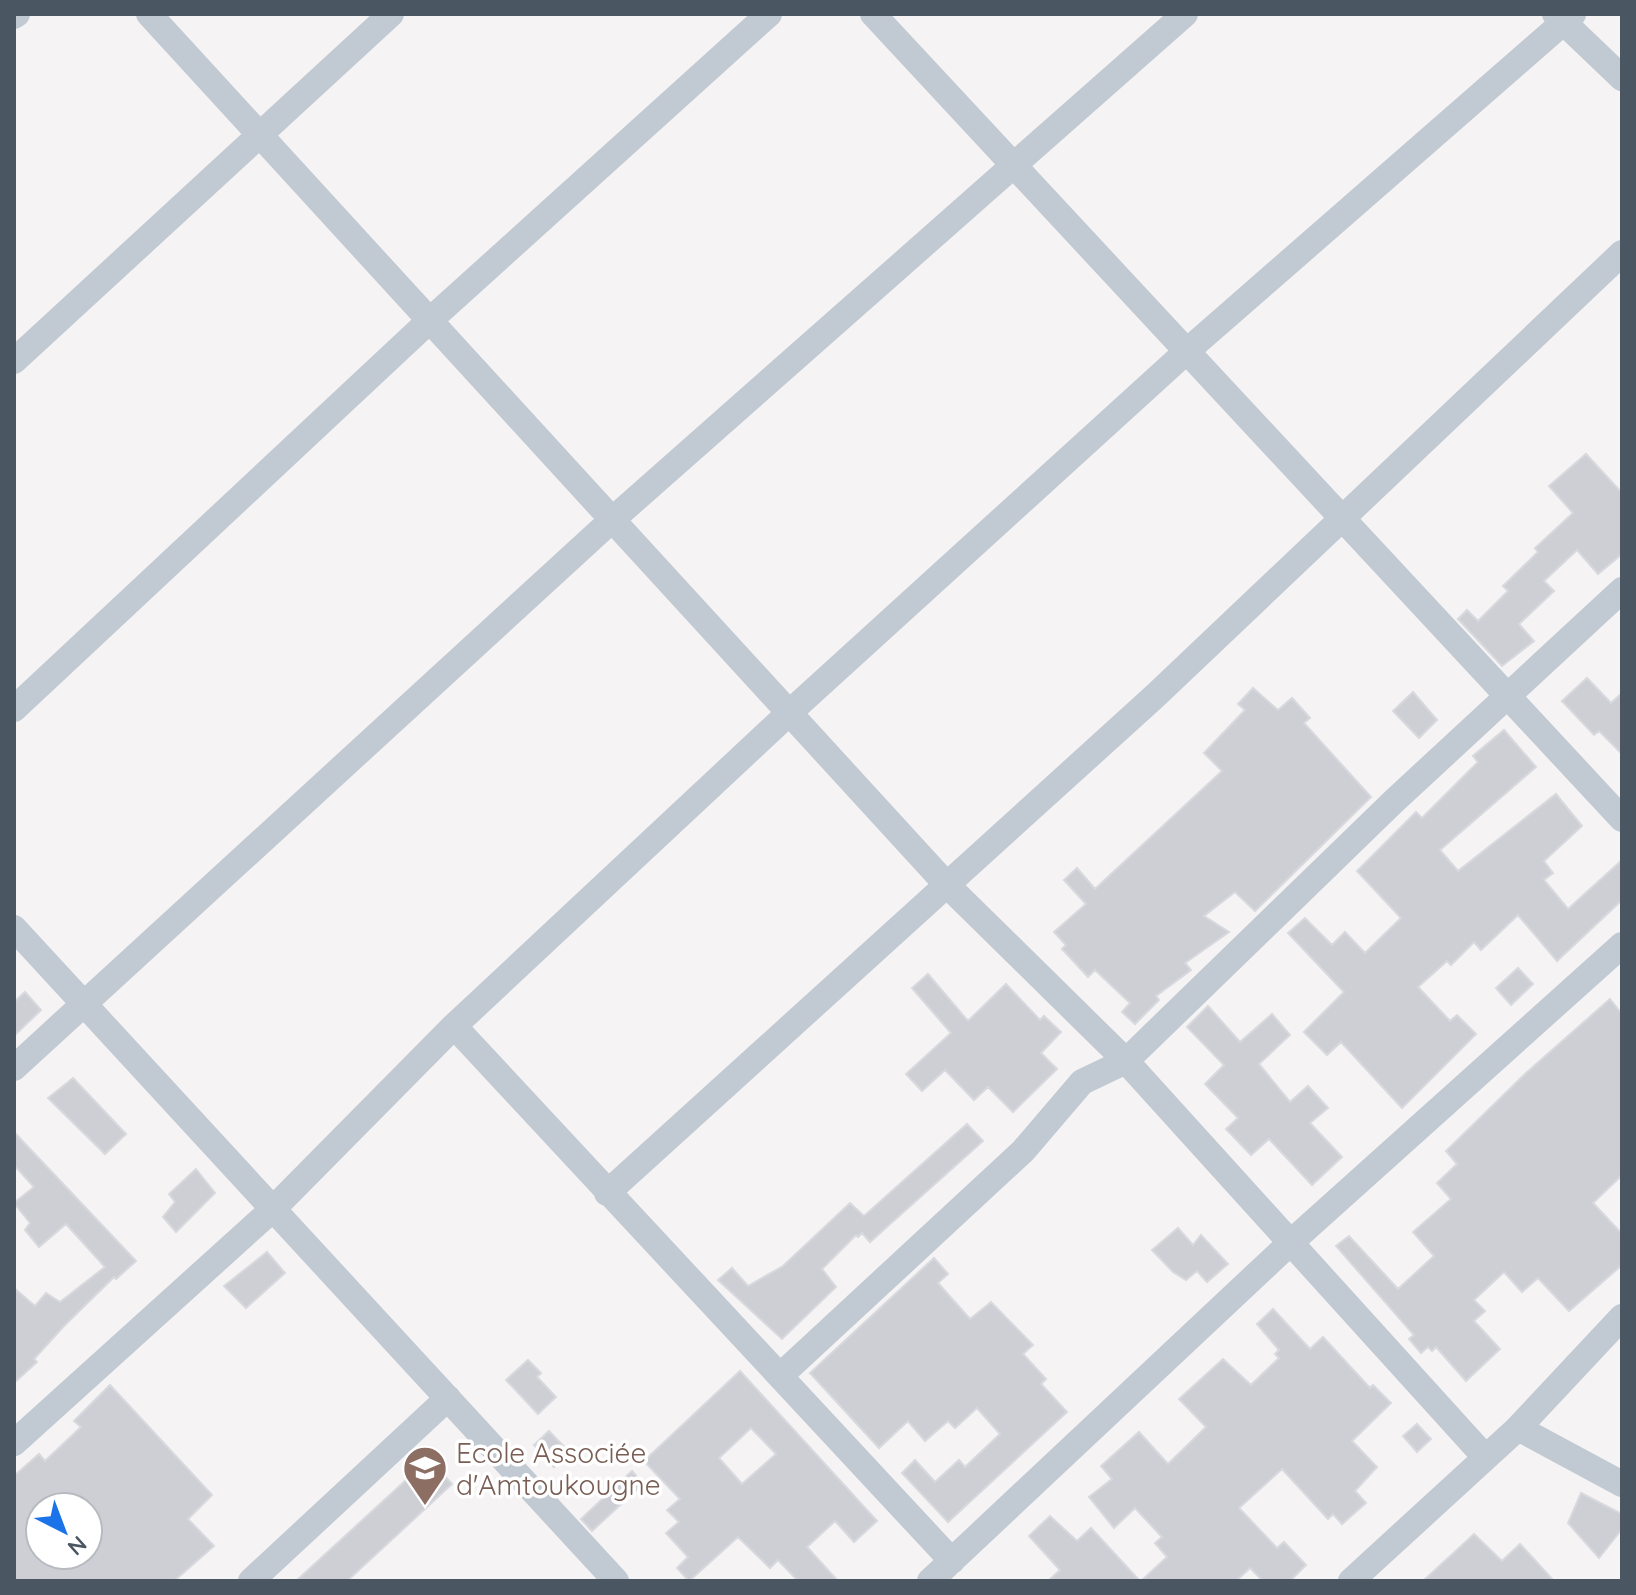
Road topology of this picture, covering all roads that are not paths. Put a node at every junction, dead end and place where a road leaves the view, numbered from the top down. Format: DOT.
graph roads {
  1 [pos="149,14"];
  2 [pos="391,14"];
  3 [pos="769,14"];
  4 [pos="873,14"];
  5 [pos="1185,14"];
  6 [pos="1564,17"];
  7 [pos="1622,78"];
  8 [pos="259,135"];
  9 [pos="1014,166"];
  10 [pos="1622,253"];
  11 [pos="428,322"];
  12 [pos="1187,351"];
  13 [pos="14,361"];
  14 [pos="1342,518"];
  15 [pos="613,519"];
  16 [pos="1622,590"];
  17 [pos="1508,695"];
  18 [pos="14,709"];
  19 [pos="789,713"];
  20 [pos="1622,819"];
  21 [pos="947,885"];
  22 [pos="14,928"];
  23 [pos="1622,945"];
  24 [pos="84,1003"];
  25 [pos="454,1026"];
  26 [pos="1126,1061"];
  27 [pos="14,1068"];
  28 [pos="607,1193"];
  29 [pos="274,1208"];
  30 [pos="1289,1244"];
  31 [pos="1622,1317"];
  32 [pos="780,1376"];
  33 [pos="448,1398"];
  34 [pos="1518,1428"];
  35 [pos="14,1443"];
  36 [pos="1485,1457"];
  37 [pos="1622,1484"];
  38 [pos="952,1561"];
  39 [pos="251,1581"];
  40 [pos="616,1581"];
  41 [pos="930,1581"];
  42 [pos="1351,1581"];
  1 -- 8 [label="street"];
  2 -- 8 [label="street"];
  3 -- 11 [label="street"];
  4 -- 9 [label="street"];
  5 -- 9 [label="street"];
  6 -- 7 [label="street"];
  6 -- 12 [label="street"];
  8 -- 11 [label="street"];
  8 -- 13 [label="street"];
  9 -- 12 [label="street"];
  9 -- 15 [label="street"];
  10 -- 14 [label="street"];
  11 -- 15 [label="street"];
  11 -- 18 [label="street"];
  12 -- 14 [label="street"];
  12 -- 19 [label="street"];
  14 -- 17 [label="street"];
  14 -- 21 [label="street"];
  15 -- 19 [label="street"];
  15 -- 24 [label="street"];
  16 -- 17 [label="street"];
  17 -- 20 [label="street"];
  17 -- 26 [label="street"];
  19 -- 21 [label="street"];
  19 -- 25 [label="street"];
  21 -- 26 [label="street"];
  21 -- 28 [label="street"];
  22 -- 24 [label="street"];
  23 -- 30 [label="street"];
  24 -- 27 [label="street"];
  24 -- 29 [label="street"];
  25 -- 28 [label="street"];
  25 -- 29 [label="street"];
  26 -- 30 [label="street"];
  26 -- 32 [label="street"];
  28 -- 32 [label="street"];
  29 -- 33 [label="street"];
  29 -- 35 [label="street"];
  30 -- 36 [label="street"];
  30 -- 38 [label="street"];
  31 -- 34 [label="street"];
  32 -- 38 [label="street"];
  33 -- 39 [label="street"];
  33 -- 40 [label="street"];
  34 -- 36 [label="street"];
  34 -- 37 [label="street"];
  36 -- 42 [label="street"];
  38 -- 41 [label="street"];
}
